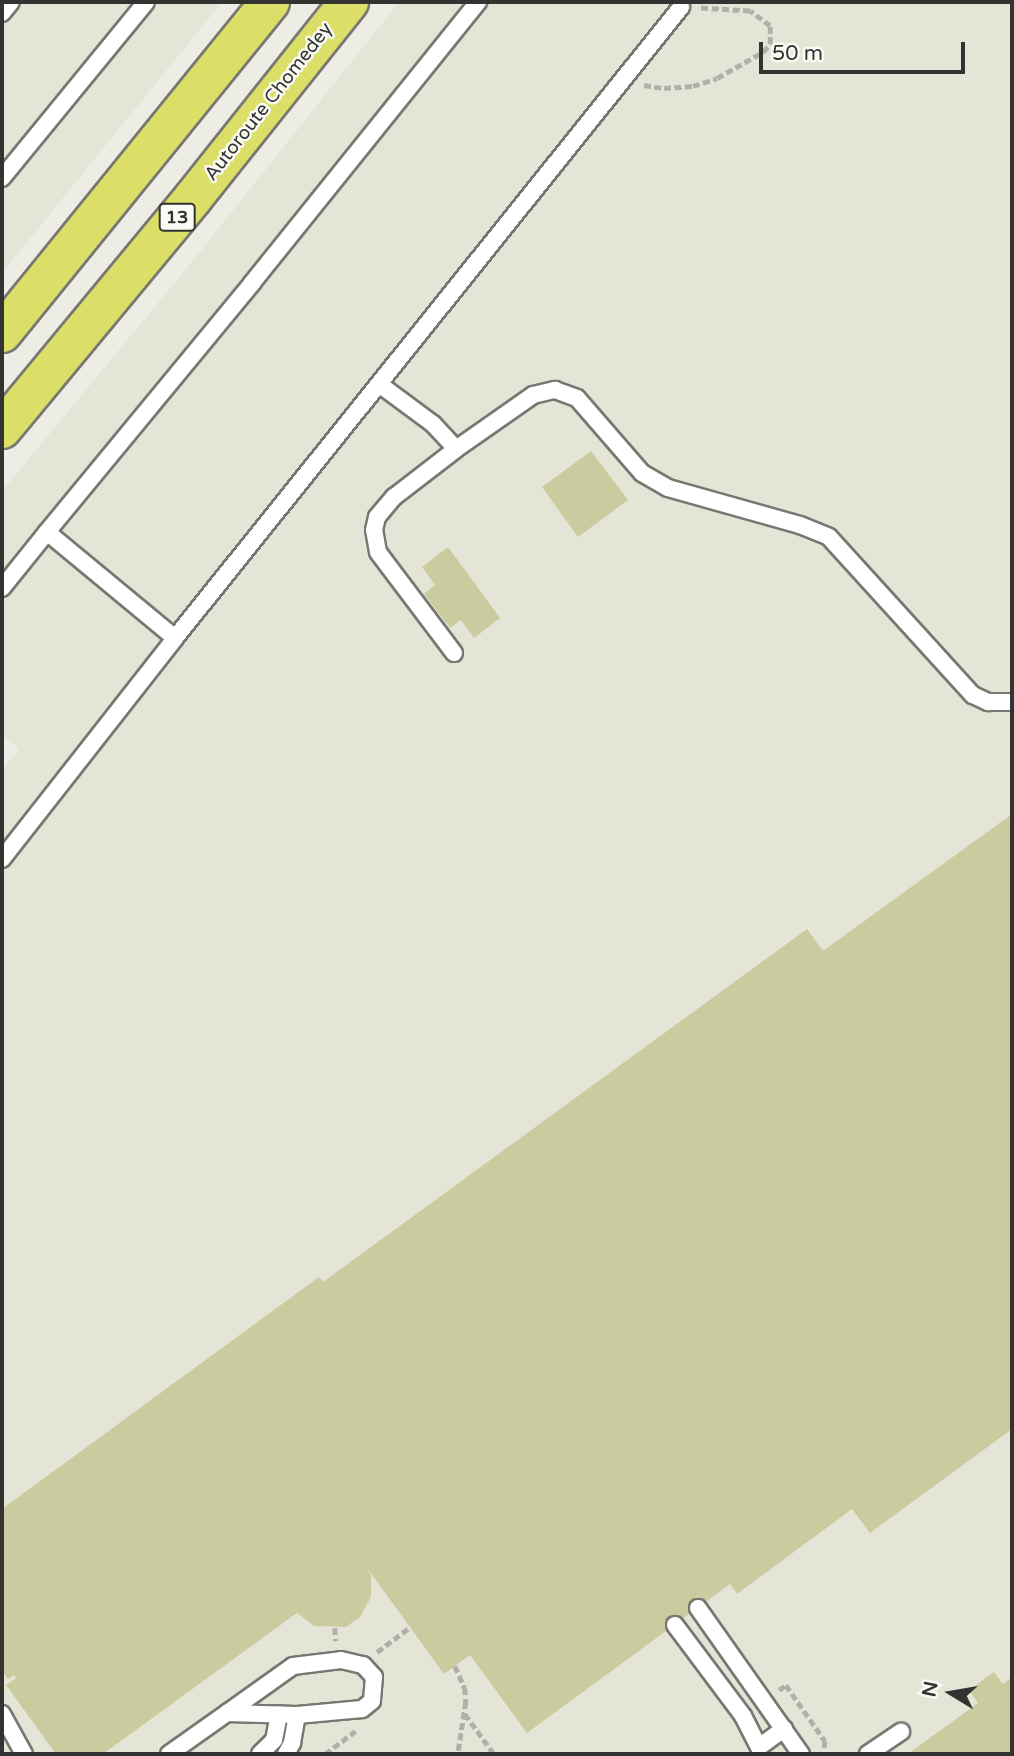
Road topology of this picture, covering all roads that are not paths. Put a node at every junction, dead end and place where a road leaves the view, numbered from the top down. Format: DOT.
graph roads {
  1 [pos="11,2"];
  2 [pos="146,2"];
  3 [pos="270,2"];
  4 [pos="349,2"];
  5 [pos="478,2"];
  6 [pos="681,7"];
  7 [pos="2,13"];
  8 [pos="2,178"];
  9 [pos="2,333"];
  10 [pos="379,384"];
  11 [pos="2,429"];
  12 [pos="456,449"];
  13 [pos="47,532"];
  14 [pos="2,588"];
  15 [pos="175,638"];
  16 [pos="454,653"];
  17 [pos="1012,702"];
  18 [pos="2,859"];
  19 [pos="698,1608"];
  20 [pos="675,1625"];
  21 [pos="227,1713"];
  22 [pos="2,1714"];
  23 [pos="279,1714"];
  24 [pos="298,1715"];
  25 [pos="784,1729"];
  26 [pos="901,1732"];
  27 [pos="758,1752"];
  28 [pos="24,1754"];
  29 [pos="169,1754"];
  30 [pos="260,1754"];
  31 [pos="286,1754"];
  32 [pos="801,1754"];
  33 [pos="868,1754"];
  1 -- 7 [label="lane"];
  2 -- 8 [label="lane"];
  3 -- 9 [label="highway"];
  4 -- 11 [label="highway, Autoroute Chomedey / 13"];
  5 -- 13 [label="lane"];
  6 -- 10 [label="lane"];
  10 -- 12 [label="lane"];
  10 -- 15 [label="lane"];
  12 -- 16 [label="lane"];
  12 -- 17 [label="lane"];
  13 -- 14 [label="lane"];
  13 -- 15 [label="lane"];
  15 -- 18 [label="lane"];
  19 -- 25 [label="lane"];
  20 -- 27 [label="lane"];
  21 -- 23 [label="lane"];
  21 -- 24 [label="lane"];
  21 -- 29 [label="lane"];
  22 -- 28 [label="lane"];
  23 -- 24 [label="lane"];
  23 -- 30 [label="lane"];
  24 -- 31 [label="lane"];
  25 -- 27 [label="lane"];
  25 -- 32 [label="lane"];
  26 -- 33 [label="lane"];
}
